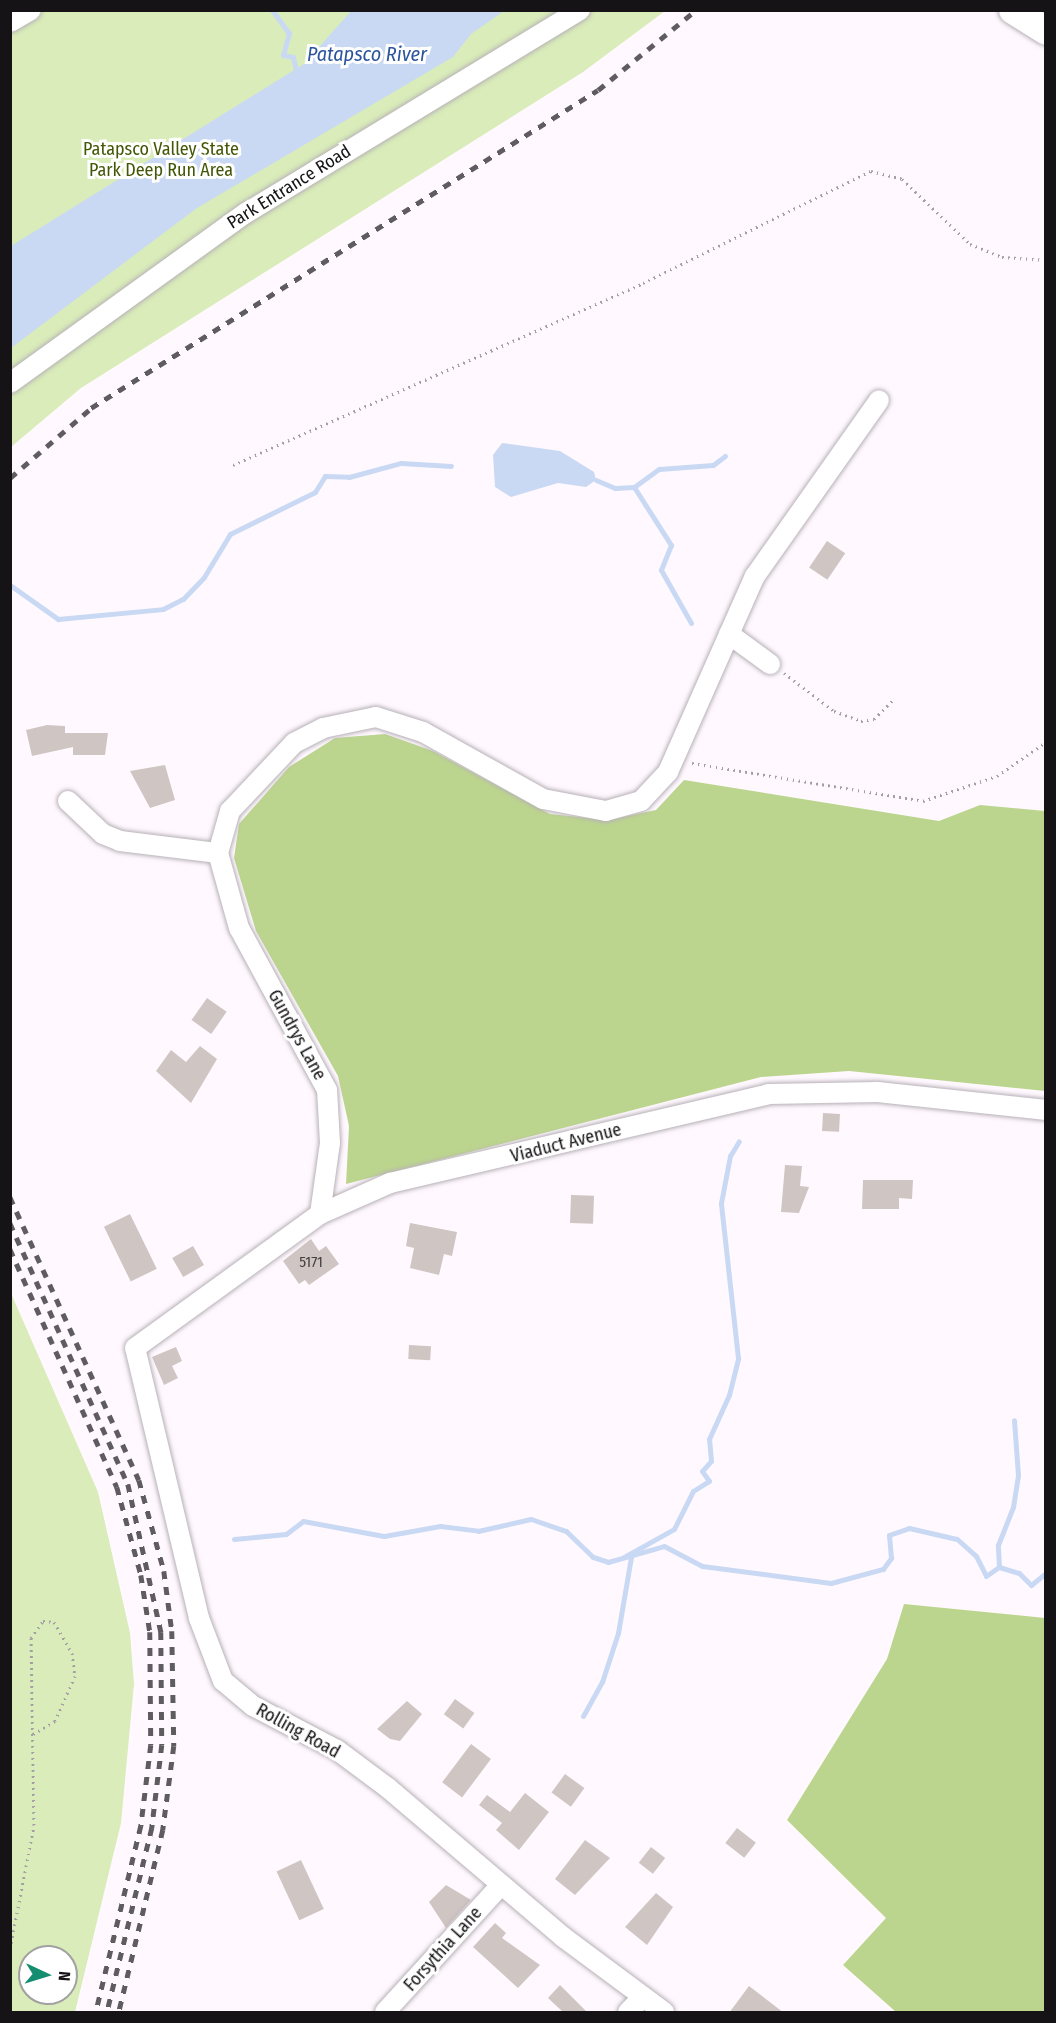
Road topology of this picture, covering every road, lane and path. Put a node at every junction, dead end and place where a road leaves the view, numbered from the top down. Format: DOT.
graph roads {
  1 [pos="31,10"];
  2 [pos="580,10"];
  3 [pos="1012,10"];
  4 [pos="10,22"];
  5 [pos="1046,31"];
  6 [pos="1046,260"];
  7 [pos="10,383"];
  8 [pos="879,400"];
  9 [pos="234,465"];
  10 [pos="729,634"];
  11 [pos="770,664"];
  12 [pos="894,699"];
  13 [pos="1046,742"];
  14 [pos="668,772"];
  15 [pos="68,801"];
  16 [pos="218,859"];
  17 [pos="1046,1110"];
  18 [pos="320,1214"];
  19 [pos="135,1348"];
  20 [pos="33,1734"];
  21 [pos="501,1885"];
  22 [pos="10,1949"];
  23 [pos="642,1998"];
  24 [pos="385,2013"];
  25 [pos="628,2013"];
  26 [pos="664,2013"];
  1 -- 4 [label="street"];
  2 -- 7 [label="street, Park Entrance Road"];
  3 -- 5 [label="highway"];
  6 -- 9 [label="path"];
  8 -- 10 [label="street"];
  10 -- 11 [label="street"];
  10 -- 14 [label="street"];
  11 -- 12 [label="path"];
  13 -- 14 [label="path"];
  14 -- 16 [label="street"];
  15 -- 16 [label="street"];
  16 -- 18 [label="street, Gundrys Lane"];
  17 -- 18 [label="street, Viaduct Avenue"];
  18 -- 19 [label="street, Viaduct Avenue"];
  19 -- 21 [label="street, Rolling Road"];
  20 -- 20 [label="path"];
  20 -- 22 [label="path"];
  21 -- 23 [label="street, Rolling Road"];
  21 -- 24 [label="street, Forsythia Lane"];
  23 -- 25 [label="street"];
  23 -- 26 [label="street, Rolling Road"];
}
